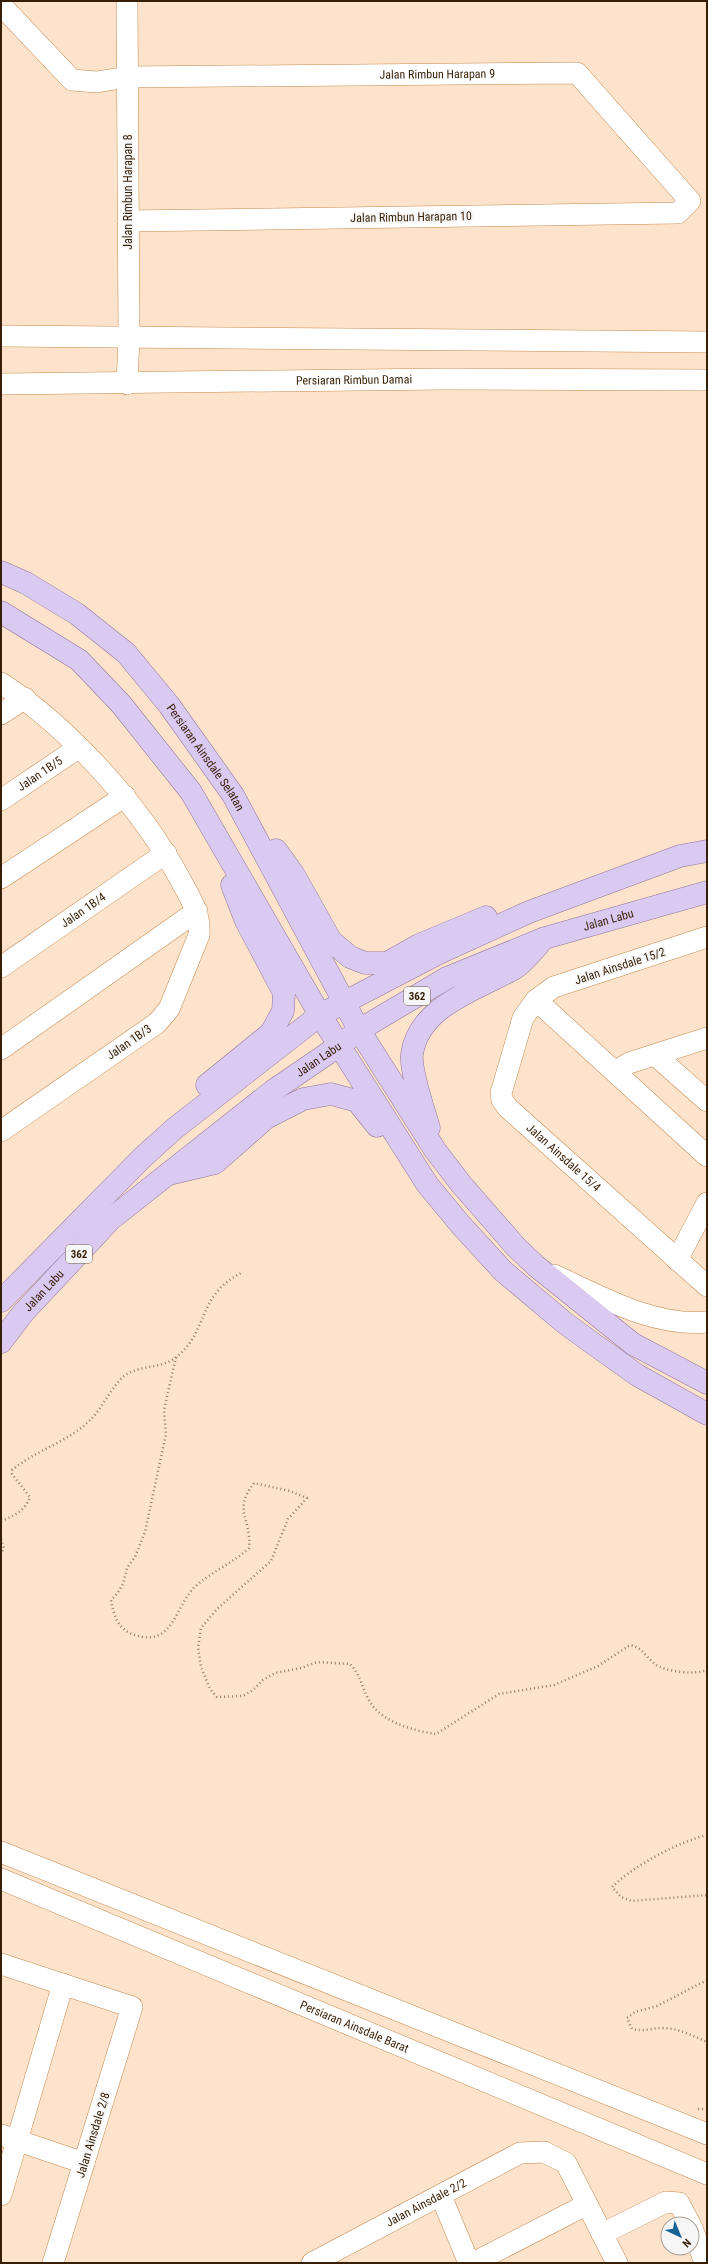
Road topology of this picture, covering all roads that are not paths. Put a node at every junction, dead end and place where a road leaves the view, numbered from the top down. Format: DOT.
graph roads {
  1 [pos="127,1"];
  2 [pos="1,5"];
  3 [pos="128,77"];
  4 [pos="690,201"];
  5 [pos="128,221"];
  6 [pos="1,336"];
  7 [pos="129,338"];
  8 [pos="707,342"];
  9 [pos="707,380"];
  10 [pos="1,384"];
  11 [pos="127,384"];
  12 [pos="1,572"];
  13 [pos="1,612"];
  14 [pos="1,683"];
  15 [pos="25,698"];
  16 [pos="1,714"];
  17 [pos="78,748"];
  18 [pos="124,796"];
  19 [pos="1,800"];
  20 [pos="249,824"];
  21 [pos="217,838"];
  22 [pos="707,851"];
  23 [pos="166,853"];
  24 [pos="1,878"];
  25 [pos="707,892"];
  26 [pos="197,911"];
  27 [pos="529,912"];
  28 [pos="707,937"];
  29 [pos="546,938"];
  30 [pos="1,967"];
  31 [pos="536,1000"];
  32 [pos="343,1002"];
  33 [pos="320,1015"];
  34 [pos="359,1030"];
  35 [pos="707,1038"];
  36 [pos="340,1045"];
  37 [pos="1,1049"];
  38 [pos="655,1055"];
  39 [pos="615,1072"];
  40 [pos="707,1101"];
  41 [pos="1,1131"];
  42 [pos="435,1150"];
  43 [pos="707,1156"];
  44 [pos="144,1157"];
  45 [pos="415,1165"];
  46 [pos="166,1175"];
  47 [pos="707,1203"];
  48 [pos="677,1260"];
  49 [pos="536,1266"];
  50 [pos="707,1286"];
  51 [pos="1,1302"];
  52 [pos="707,1322"];
  53 [pos="1,1342"];
  54 [pos="707,1383"];
  55 [pos="707,1414"];
  56 [pos="1,1852"];
  57 [pos="1,1879"];
  58 [pos="1,1964"];
  59 [pos="63,1984"];
  60 [pos="658,2116"];
  61 [pos="707,2123"];
  62 [pos="707,2134"];
  63 [pos="9,2138"];
  64 [pos="84,2163"];
  65 [pos="707,2174"];
  66 [pos="1,2195"];
  67 [pos="441,2196"];
  68 [pos="586,2205"];
  69 [pos="686,2216"];
  70 [pos="602,2234"];
  71 [pos="700,2250"];
  72 [pos="339,2257"];
  73 [pos="53,2263"];
  74 [pos="312,2263"];
  75 [pos="469,2263"];
  76 [pos="473,2263"];
  77 [pos="617,2263"];
  78 [pos="705,2263"];
  1 -- 3 [label="street, Jalan Rimbun Harapan 8"];
  2 -- 3 [label="street, Jalan Rimbun Harapan 9"];
  3 -- 4 [label="street, Jalan Rimbun Harapan 9"];
  3 -- 5 [label="street, Jalan Rimbun Harapan 8"];
  4 -- 5 [label="street, Jalan Rimbun Harapan 10"];
  5 -- 7 [label="street, Jalan Rimbun Harapan 8"];
  6 -- 7 [label="street"];
  7 -- 8 [label="street"];
  7 -- 11 [label="street, Jalan Rimbun Harapan 8"];
  9 -- 11 [label="street, Persiaran Rimbun Damai"];
  10 -- 11 [label="street, Persiaran Rimbun Damai"];
  12 -- 20 [label="main road, Persiaran Ainsdale Selatan"];
  13 -- 21 [label="main road"];
  14 -- 15 [label="street"];
  15 -- 16 [label="street"];
  15 -- 17 [label="street"];
  17 -- 18 [label="street"];
  17 -- 19 [label="street, Jalan 1B/5"];
  18 -- 23 [label="street"];
  18 -- 24 [label="street"];
  20 -- 27 [label="main road"];
  20 -- 32 [label="main road, Persiaran Ainsdale Selatan"];
  21 -- 33 [label="main road"];
  21 -- 44 [label="main road"];
  22 -- 27 [label="main road, Jalan Labu / 362"];
  23 -- 26 [label="street"];
  23 -- 30 [label="street, Jalan 1B/4"];
  25 -- 29 [label="main road, Jalan Labu / 362"];
  26 -- 37 [label="street"];
  26 -- 41 [label="street, Jalan 1B/3"];
  27 -- 32 [label="main road, Jalan Labu / 362"];
  28 -- 31 [label="street, Jalan Ainsdale 15/2"];
  29 -- 34 [label="main road, Jalan Labu / 362"];
  29 -- 42 [label="main road"];
  31 -- 39 [label="street"];
  31 -- 48 [label="street, Jalan Ainsdale 15/4"];
  32 -- 33 [label="main road, Jalan Labu / 362"];
  32 -- 34 [label="main road, Persiaran Ainsdale Selatan"];
  33 -- 36 [label="main road"];
  33 -- 44 [label="main road, Jalan Labu / 362"];
  34 -- 36 [label="main road, Jalan Labu / 362"];
  34 -- 42 [label="main road, Persiaran Ainsdale Selatan"];
  35 -- 38 [label="street"];
  36 -- 45 [label="main road"];
  36 -- 46 [label="main road, Jalan Labu / 362"];
  38 -- 39 [label="street"];
  38 -- 40 [label="street"];
  39 -- 43 [label="street"];
  42 -- 49 [label="main road, Persiaran Ainsdale Selatan"];
  44 -- 51 [label="main road, Jalan Labu / 362"];
  45 -- 46 [label="main road"];
  45 -- 55 [label="main road"];
  46 -- 53 [label="main road, Jalan Labu / 362"];
  47 -- 48 [label="street"];
  48 -- 50 [label="street, Jalan Ainsdale 15/4"];
  49 -- 52 [label="street"];
  49 -- 54 [label="main road, Persiaran Ainsdale Selatan"];
  56 -- 60 [label="street"];
  57 -- 65 [label="street, Persiaran Ainsdale Barat"];
  58 -- 59 [label="street"];
  59 -- 63 [label="street"];
  59 -- 64 [label="street, Jalan Ainsdale 2/8"];
  60 -- 61 [label="street"];
  60 -- 62 [label="street"];
  63 -- 64 [label="street"];
  63 -- 66 [label="street"];
  64 -- 73 [label="street, Jalan Ainsdale 2/8"];
  67 -- 68 [label="street, Jalan Ainsdale 2/2"];
  67 -- 72 [label="street, Jalan Ainsdale 2/2"];
  67 -- 75 [label="street"];
  68 -- 70 [label="street"];
  68 -- 76 [label="street"];
  69 -- 70 [label="street"];
  70 -- 77 [label="street"];
  71 -- 78 [label="street"];
  72 -- 74 [label="street, Jalan Ainsdale 2/2"];
}
